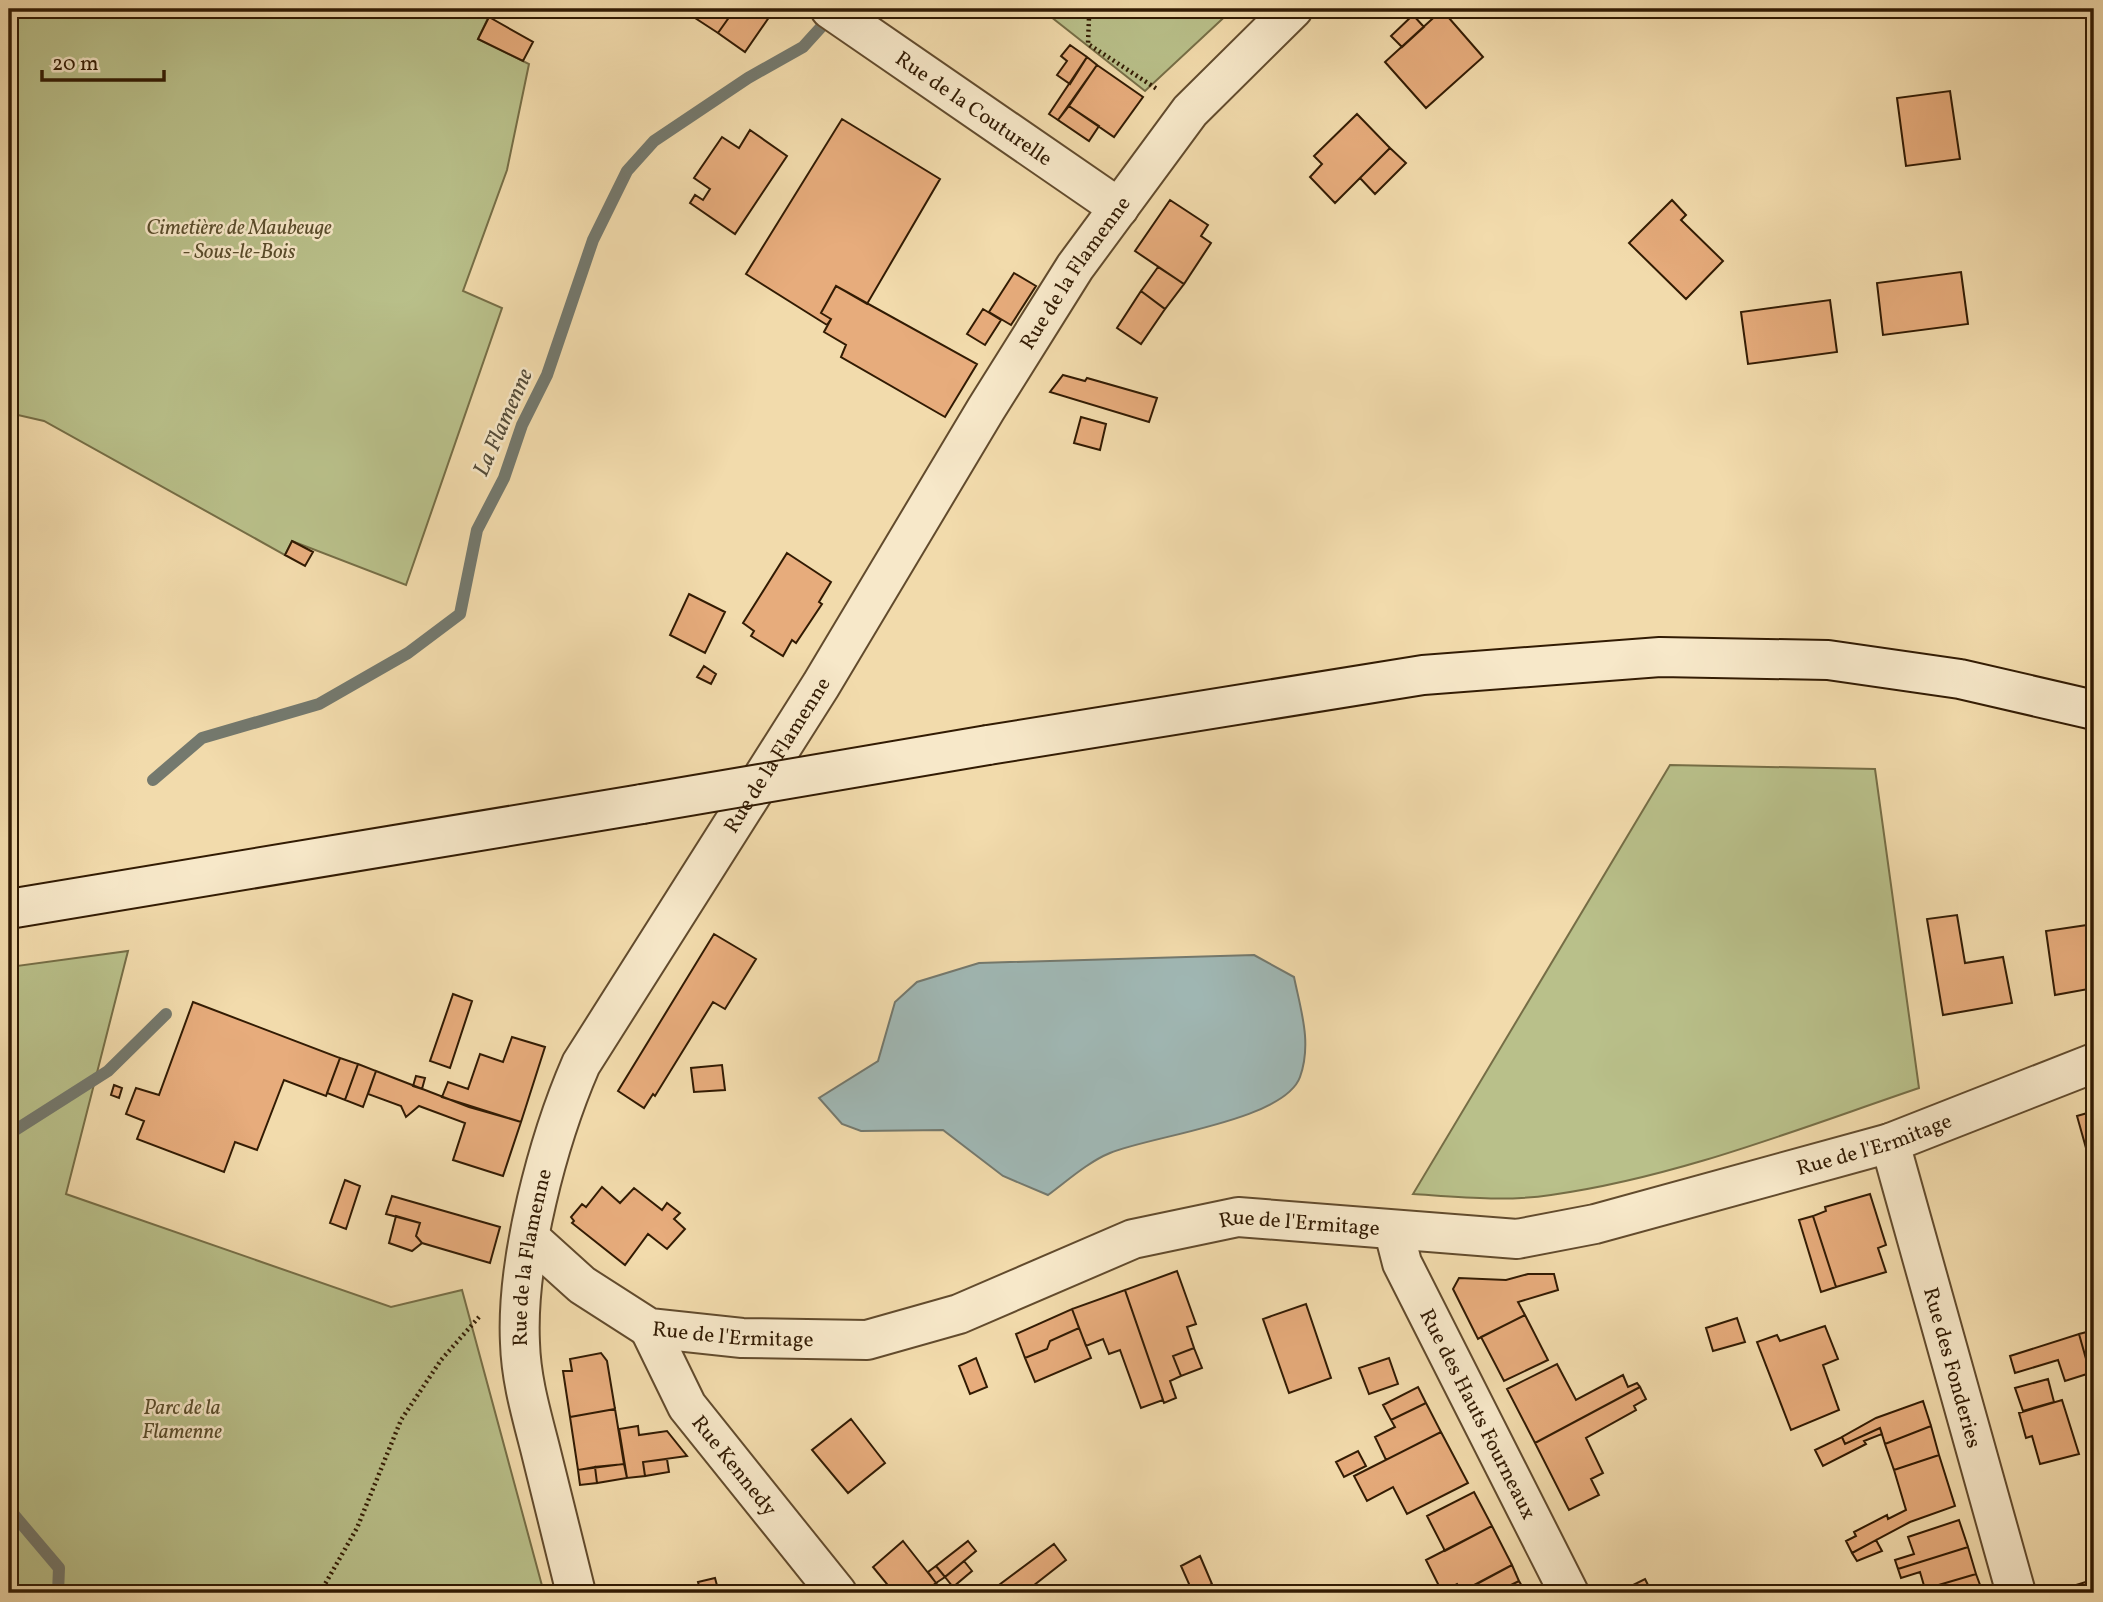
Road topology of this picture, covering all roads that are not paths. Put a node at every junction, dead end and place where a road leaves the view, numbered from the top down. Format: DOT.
graph roads {
  1 [pos="830,9"];
  2 [pos="1293,9"];
  3 [pos="1119,208"];
  4 [pos="2094,710"];
  5 [pos="9,908"];
  6 [pos="2094,1063"];
  7 [pos="1889,1143"];
  8 [pos="1394,1232"];
  9 [pos="530,1238"];
  10 [pos="649,1328"];
  11 [pos="576,1593"];
  12 [pos="838,1593"];
  13 [pos="1569,1593"];
  14 [pos="2016,1593"];
  1 -- 3 [label="street, Rue de la Couturelle"];
  2 -- 3 [label="street, Rue de la Flamenne"];
  3 -- 9 [label="street, Rue de la Flamenne"];
  4 -- 5 [label="street, bridge"];
  6 -- 7 [label="street, Rue de l'Ermitage"];
  7 -- 8 [label="street, Rue de l'Ermitage"];
  7 -- 14 [label="street, Rue des Fonderies"];
  8 -- 10 [label="street, Rue de l'Ermitage"];
  8 -- 13 [label="street, Rue des Hauts Fourneaux"];
  9 -- 10 [label="street, Rue de l'Ermitage"];
  9 -- 11 [label="street, Rue de la Flamenne"];
  10 -- 12 [label="street, Rue Kennedy"];
}
